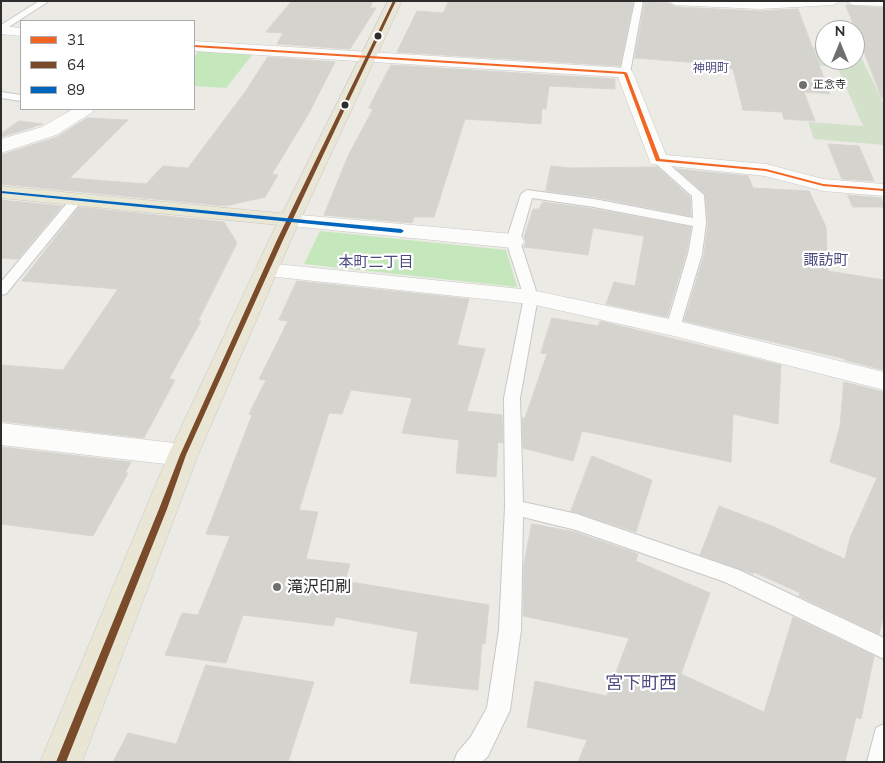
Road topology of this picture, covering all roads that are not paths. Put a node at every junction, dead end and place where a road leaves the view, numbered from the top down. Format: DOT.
graph roads {
  1 [pos="45,1"];
  2 [pos="395,1"];
  3 [pos="639,1"];
  4 [pos="675,1"];
  5 [pos="833,1"];
  6 [pos="853,1"];
  7 [pos="884,2"];
  8 [pos="1,29"];
  9 [pos="20,32"];
  10 [pos="195,46"];
  11 [pos="368,57"];
  12 [pos="625,73"];
  13 [pos="1,95"];
  14 [pos="20,98"];
  15 [pos="83,110"];
  16 [pos="1,147"];
  17 [pos="658,160"];
  18 [pos="884,190"];
  19 [pos="1,192"];
  20 [pos="77,199"];
  21 [pos="289,220"];
  22 [pos="700,223"];
  23 [pos="513,241"];
  24 [pos="266,270"];
  25 [pos="1,291"];
  26 [pos="531,297"];
  27 [pos="674,328"];
  28 [pos="884,382"];
  29 [pos="1,434"];
  30 [pos="183,455"];
  31 [pos="514,506"];
  32 [pos="884,649"];
  33 [pos="884,736"];
  34 [pos="61,762"];
  35 [pos="466,762"];
  36 [pos="879,762"];
  1 -- 8 [label="lane"];
  2 -- 11 [label="highway"];
  3 -- 12 [label="lane"];
  4 -- 5 [label="street"];
  6 -- 7 [label="street"];
  8 -- 9 [label="street"];
  10 -- 11 [label="street"];
  11 -- 12 [label="street"];
  11 -- 21 [label="highway"];
  12 -- 17 [label="street"];
  13 -- 14 [label="lane"];
  15 -- 16 [label="street"];
  17 -- 18 [label="street"];
  17 -- 22 [label="lane"];
  19 -- 20 [label="main road"];
  20 -- 21 [label="main road"];
  20 -- 25 [label="lane"];
  21 -- 23 [label="street"];
  21 -- 24 [label="highway"];
  22 -- 23 [label="lane"];
  22 -- 27 [label="lane"];
  23 -- 26 [label="lane"];
  24 -- 26 [label="street"];
  24 -- 30 [label="highway"];
  26 -- 27 [label="street"];
  26 -- 31 [label="lane"];
  27 -- 28 [label="street"];
  29 -- 30 [label="street"];
  30 -- 34 [label="highway"];
  31 -- 32 [label="lane"];
  31 -- 35 [label="lane"];
  33 -- 36 [label="lane"];
}
